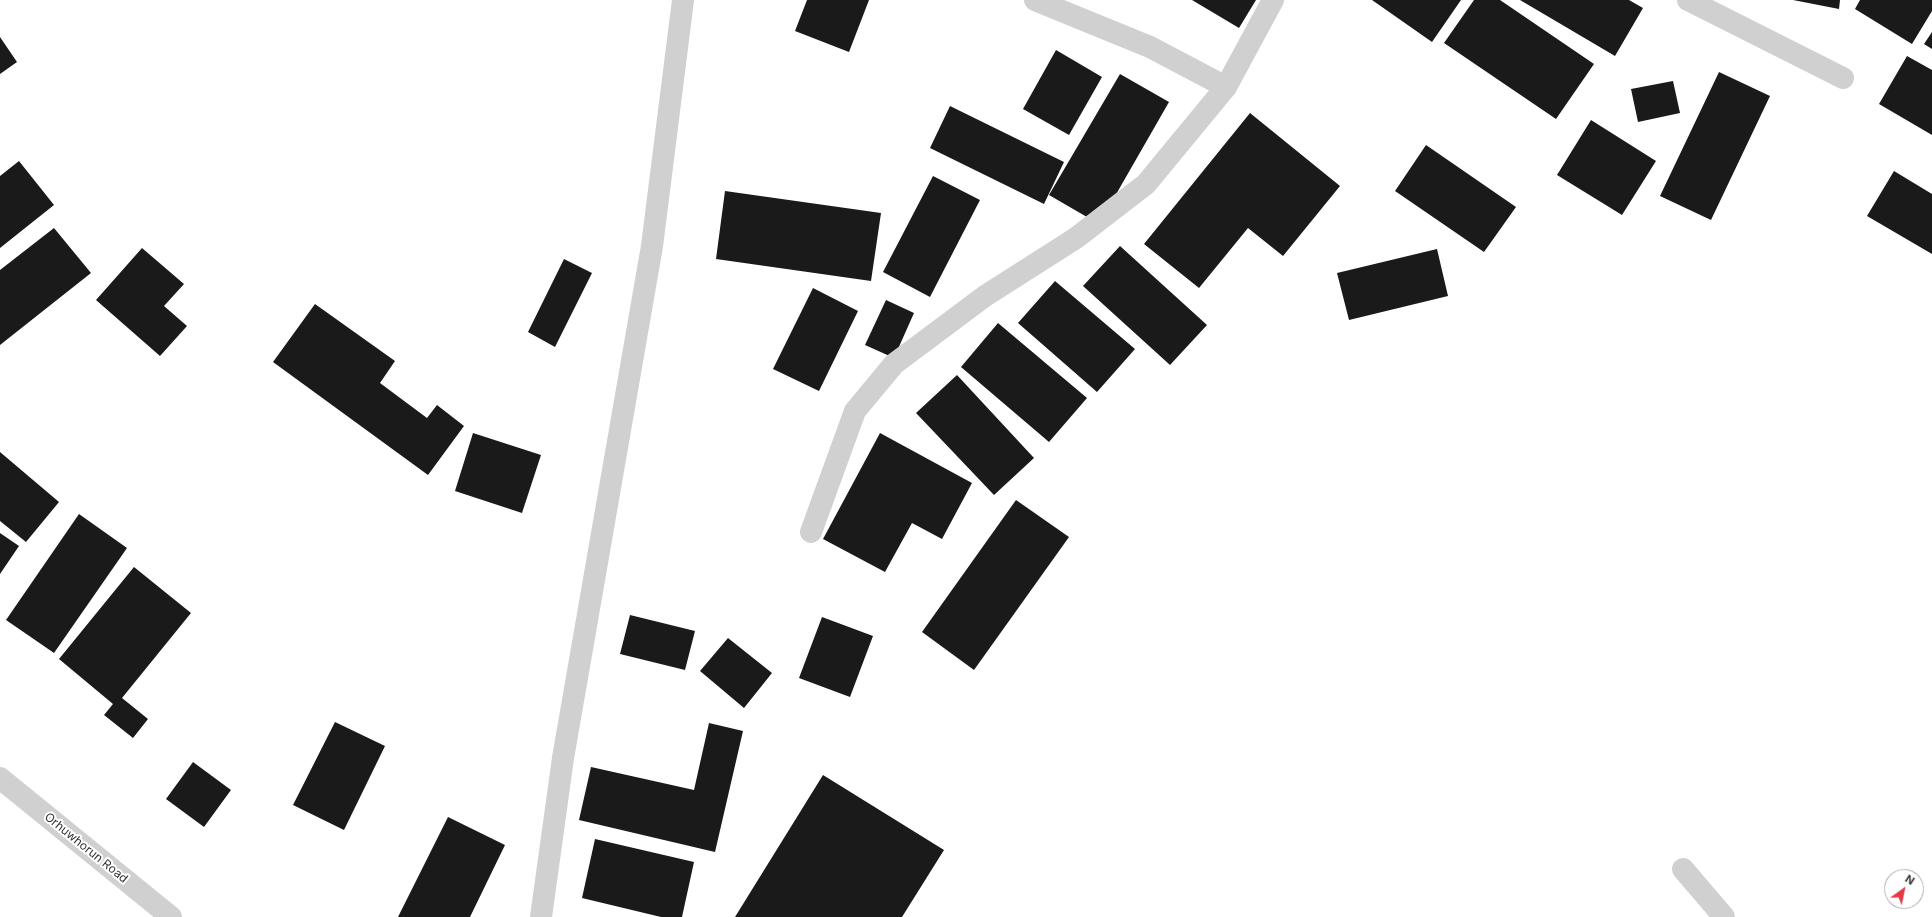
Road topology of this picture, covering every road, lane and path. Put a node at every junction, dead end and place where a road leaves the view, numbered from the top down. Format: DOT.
graph roads {
  1 [pos="683,0"];
  2 [pos="1035,0"];
  3 [pos="1273,0"];
  4 [pos="1688,0"];
  5 [pos="1843,78"];
  6 [pos="1226,87"];
  7 [pos="812,532"];
  8 [pos="0,778"];
  9 [pos="1683,869"];
  10 [pos="170,917"];
  11 [pos="541,917"];
  12 [pos="1724,917"];
  1 -- 11 [label="street"];
  2 -- 6 [label="street"];
  3 -- 6 [label="street"];
  4 -- 5 [label="street"];
  6 -- 7 [label="street"];
  8 -- 10 [label="street, Orhuwhorun Road"];
  9 -- 12 [label="street"];
}
